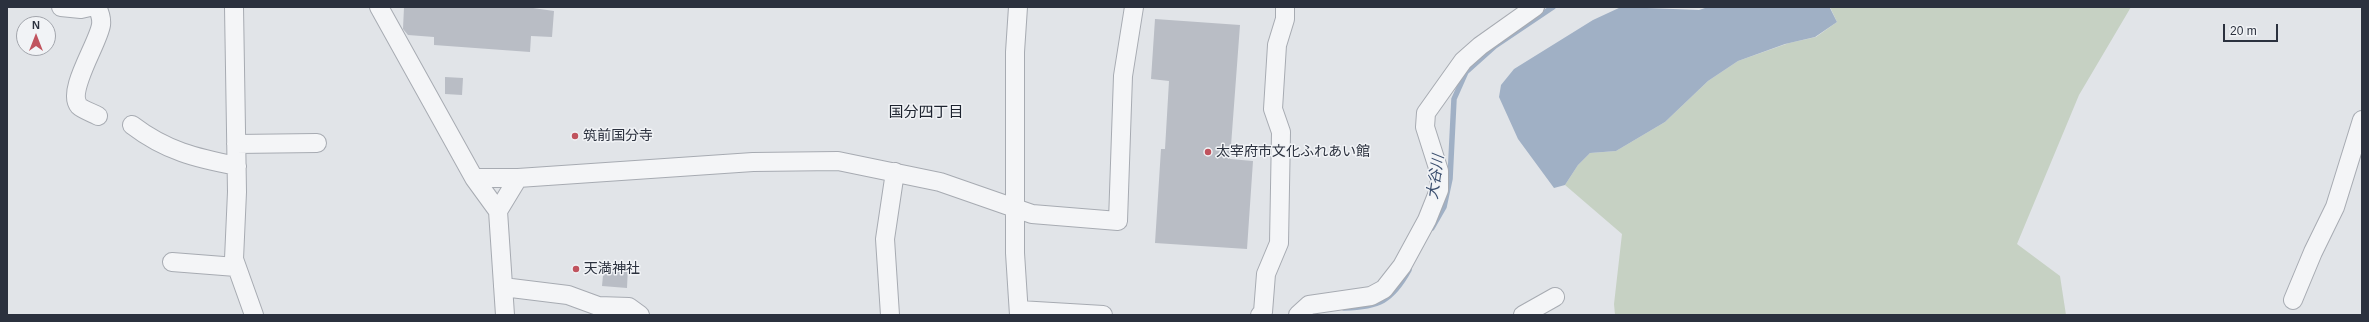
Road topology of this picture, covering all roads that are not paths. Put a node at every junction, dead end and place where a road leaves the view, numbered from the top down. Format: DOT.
graph roads {
  1 [pos="60,7"];
  2 [pos="90,7"];
  3 [pos="97,7"];
  4 [pos="234,7"];
  5 [pos="378,7"];
  6 [pos="1018,7"];
  7 [pos="1134,7"];
  8 [pos="1285,7"];
  9 [pos="1535,7"];
  10 [pos="98,116"];
  11 [pos="2362,120"];
  12 [pos="132,125"];
  13 [pos="317,143"];
  14 [pos="236,144"];
  15 [pos="237,166"];
  16 [pos="895,172"];
  17 [pos="474,178"];
  18 [pos="518,178"];
  19 [pos="1016,209"];
  20 [pos="498,211"];
  21 [pos="172,262"];
  22 [pos="236,267"];
  23 [pos="503,288"];
  24 [pos="1555,297"];
  25 [pos="2293,300"];
  26 [pos="1019,313"];
  27 [pos="1265,314"];
  28 [pos="254,315"];
  29 [pos="505,315"];
  30 [pos="640,315"];
  31 [pos="890,315"];
  32 [pos="1097,315"];
  33 [pos="1103,315"];
  34 [pos="1298,315"];
  35 [pos="1523,315"];
  1 -- 2 [label="street"];
  3 -- 10 [label="street"];
  4 -- 14 [label="street"];
  5 -- 17 [label="street"];
  6 -- 19 [label="street"];
  7 -- 19 [label="street"];
  8 -- 27 [label="street"];
  9 -- 34 [label="street"];
  11 -- 25 [label="street"];
  12 -- 15 [label="street"];
  13 -- 14 [label="street"];
  14 -- 15 [label="street"];
  15 -- 22 [label="street"];
  16 -- 18 [label="street"];
  16 -- 19 [label="street"];
  16 -- 31 [label="street"];
  17 -- 18 [label="street"];
  17 -- 20 [label="street"];
  18 -- 20 [label="street"];
  19 -- 26 [label="street"];
  20 -- 23 [label="street"];
  21 -- 22 [label="street"];
  22 -- 28 [label="street"];
  23 -- 29 [label="street"];
  23 -- 30 [label="street"];
  24 -- 35 [label="street"];
  26 -- 32 [label="street"];
  32 -- 33 [label="street"];
}
